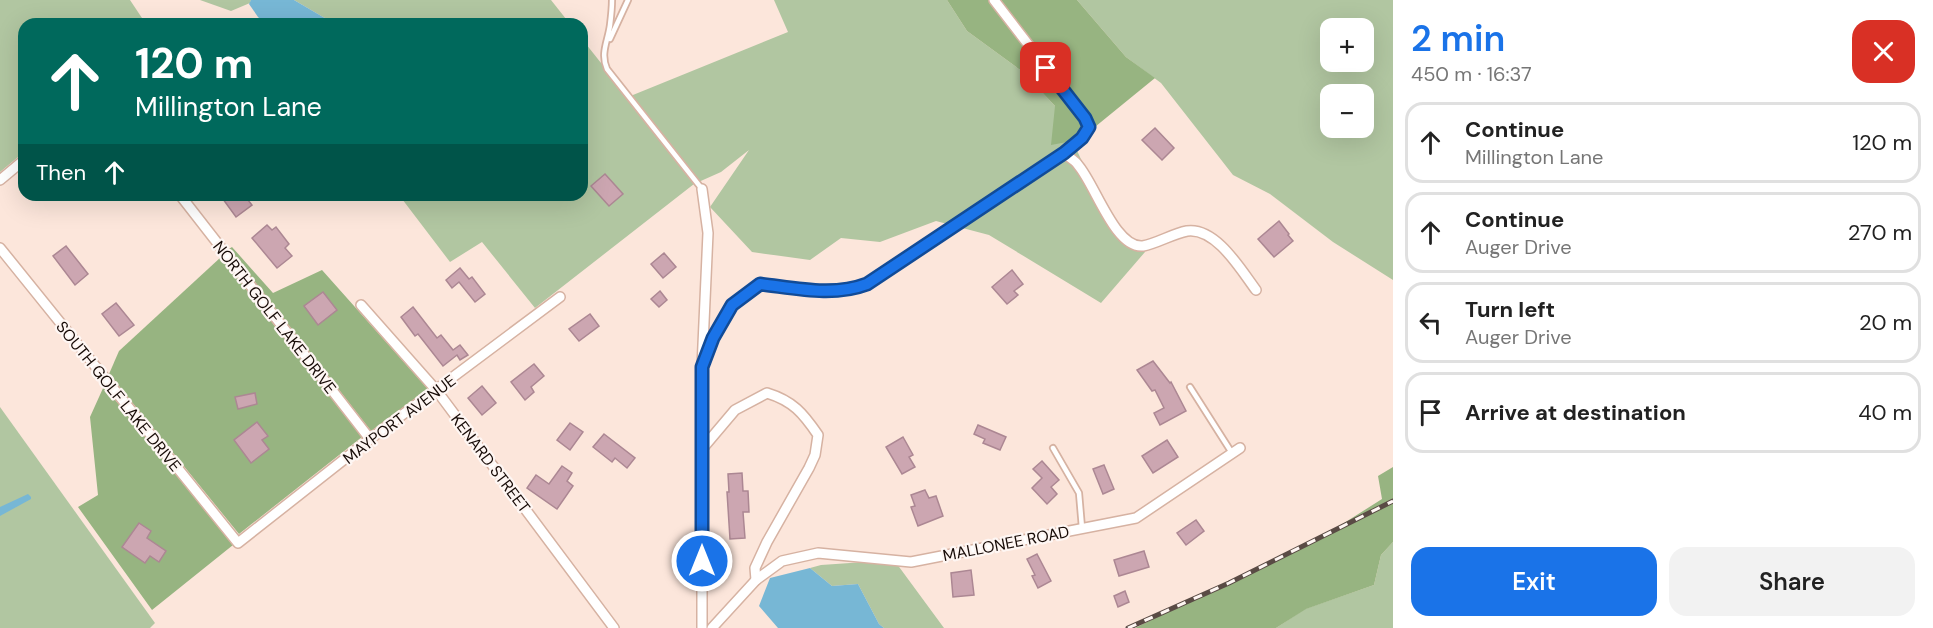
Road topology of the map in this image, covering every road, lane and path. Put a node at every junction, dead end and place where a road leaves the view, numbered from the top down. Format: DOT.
graph roads {
  1 [pos="612,0"];
  2 [pos="628,0"];
  3 [pos="994,0"];
  4 [pos="604,49"];
  5 [pos="1064,153"];
  6 [pos="18,165"];
  7 [pos="0,180"];
  8 [pos="702,189"];
  9 [pos="185,201"];
  10 [pos="0,248"];
  11 [pos="1256,290"];
  12 [pos="560,297"];
  13 [pos="361,304"];
  14 [pos="702,367"];
  15 [pos="1190,387"];
  16 [pos="437,391"];
  17 [pos="370,439"];
  18 [pos="1053,448"];
  19 [pos="702,450"];
  20 [pos="1236,450"];
  21 [pos="1082,528"];
  22 [pos="238,543"];
  23 [pos="756,580"];
  24 [pos="614,628"];
  25 [pos="702,628"];
  26 [pos="712,628"];
  1 -- 4 [label="lane"];
  2 -- 4 [label="lane"];
  3 -- 5 [label="street"];
  4 -- 8 [label="lane"];
  5 -- 11 [label="street"];
  5 -- 14 [label="street"];
  6 -- 7 [label="street"];
  8 -- 14 [label="street"];
  9 -- 17 [label="street, NORTH GOLF LAKE DRIVE"];
  10 -- 22 [label="street, SOUTH GOLF LAKE DRIVE"];
  12 -- 16 [label="street, MAYPORT AVENUE"];
  13 -- 16 [label="street, KENARD STREET"];
  14 -- 19 [label="street"];
  15 -- 20 [label="lane"];
  16 -- 17 [label="street, MAYPORT AVENUE"];
  16 -- 24 [label="street, KENARD STREET"];
  17 -- 22 [label="street, MAYPORT AVENUE"];
  18 -- 21 [label="lane"];
  19 -- 23 [label="street"];
  19 -- 25 [label="street"];
  20 -- 21 [label="street, MALLONEE ROAD"];
  21 -- 23 [label="street, MALLONEE ROAD"];
  23 -- 26 [label="street, MALLONEE ROAD"];
}
